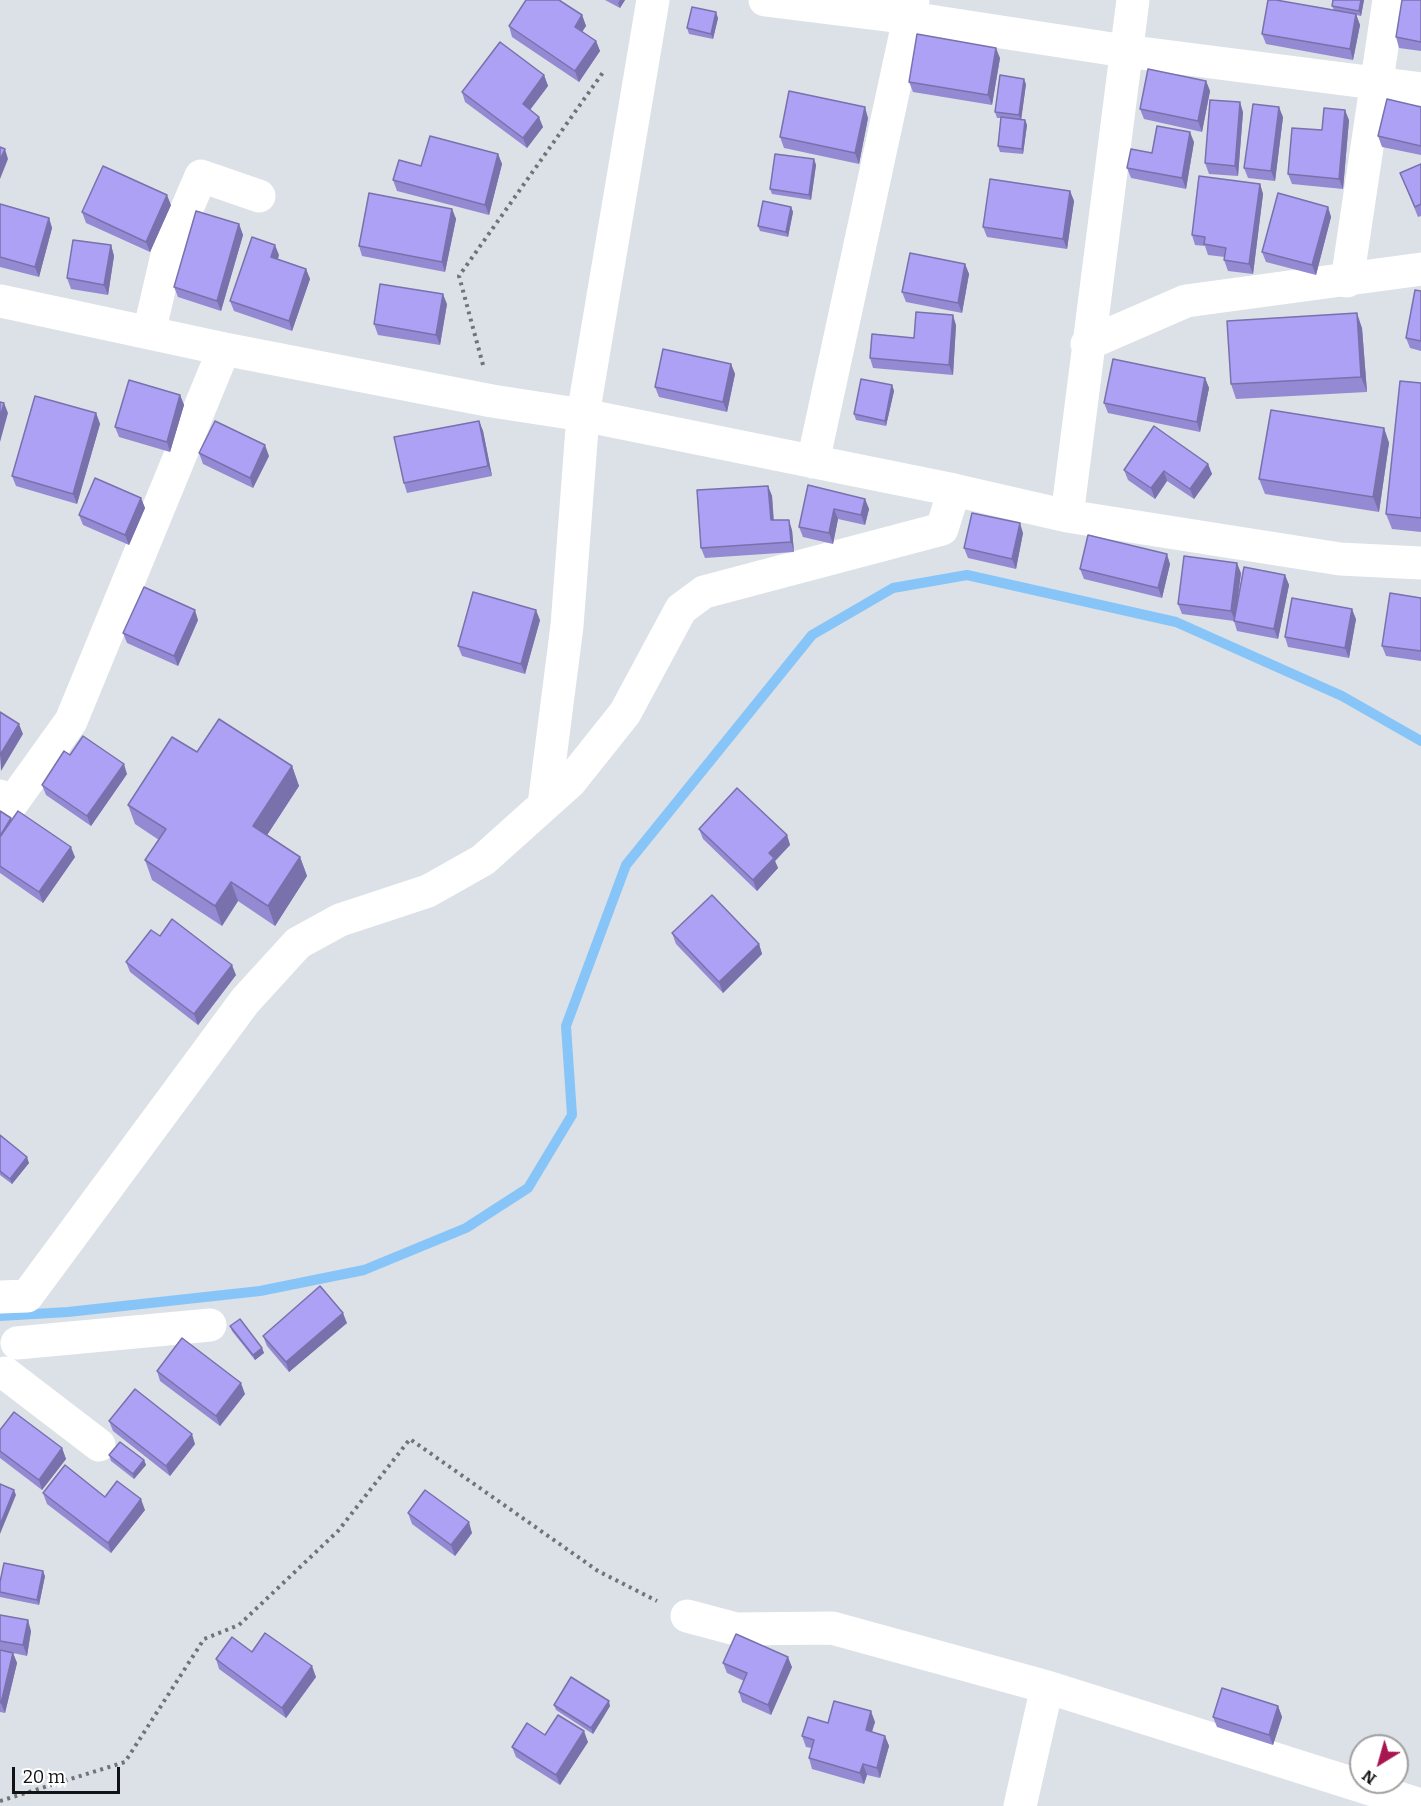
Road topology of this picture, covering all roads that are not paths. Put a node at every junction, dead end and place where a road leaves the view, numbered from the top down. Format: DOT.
graph roads {
  1 [pos="653,0"];
  2 [pos="765,0"];
  3 [pos="1133,0"];
  4 [pos="1389,0"];
  5 [pos="911,9"];
  6 [pos="1125,51"];
  7 [pos="1378,83"];
  8 [pos="1421,89"];
  9 [pos="259,196"];
  10 [pos="1421,269"];
  11 [pos="1347,281"];
  12 [pos="0,301"];
  13 [pos="149,333"];
  14 [pos="1087,344"];
  15 [pos="224,349"];
  16 [pos="583,415"];
  17 [pos="813,462"];
  18 [pos="954,490"];
  19 [pos="1066,516"];
  20 [pos="1421,563"];
  21 [pos="0,796"];
  22 [pos="544,805"];
  23 [pos="4,1297"];
  24 [pos="210,1326"];
  25 [pos="17,1343"];
  26 [pos="3,1378"];
  27 [pos="99,1445"];
  28 [pos="687,1616"];
  29 [pos="1047,1687"];
  30 [pos="1353,1795"];
  31 [pos="1421,1805"];
  32 [pos="1020,1806"];
  1 -- 16 [label="street"];
  2 -- 5 [label="street"];
  3 -- 6 [label="street"];
  4 -- 7 [label="street"];
  5 -- 6 [label="street"];
  5 -- 17 [label="street"];
  6 -- 7 [label="street"];
  6 -- 14 [label="street"];
  7 -- 8 [label="street"];
  7 -- 11 [label="street"];
  9 -- 13 [label="street"];
  10 -- 11 [label="street"];
  11 -- 14 [label="street"];
  12 -- 13 [label="street"];
  13 -- 15 [label="street"];
  14 -- 19 [label="street"];
  15 -- 16 [label="street"];
  15 -- 21 [label="street"];
  16 -- 17 [label="street"];
  16 -- 22 [label="street"];
  17 -- 18 [label="street"];
  18 -- 19 [label="street"];
  18 -- 22 [label="street"];
  19 -- 20 [label="street"];
  22 -- 23 [label="street"];
  23 -- 25 [label="street"];
  24 -- 25 [label="street"];
  25 -- 26 [label="street"];
  26 -- 27 [label="street"];
  28 -- 29 [label="street"];
  29 -- 30 [label="street"];
  29 -- 32 [label="street"];
  30 -- 31 [label="street"];
}
